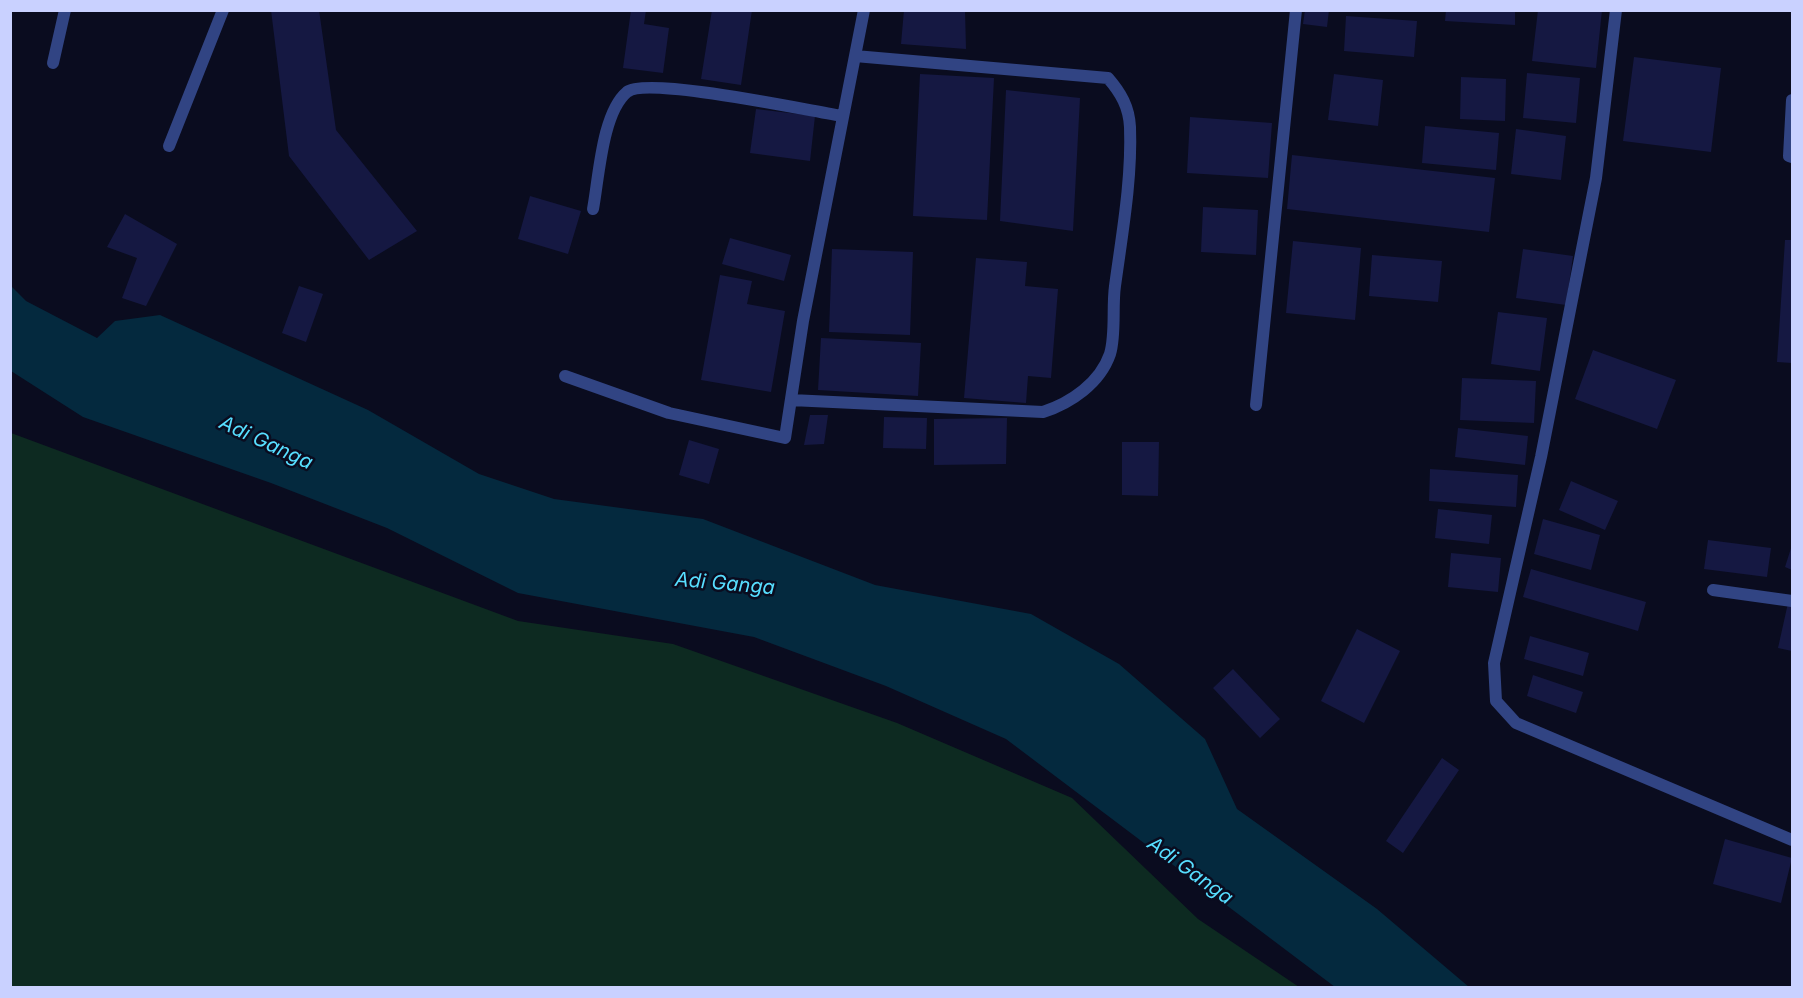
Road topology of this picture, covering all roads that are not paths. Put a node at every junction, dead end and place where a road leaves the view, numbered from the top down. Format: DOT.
graph roads {
  1 [pos="65,10"];
  2 [pos="223,10"];
  3 [pos="864,10"];
  4 [pos="1296,10"];
  5 [pos="1616,10"];
  6 [pos="855,56"];
  7 [pos="53,63"];
  8 [pos="1792,100"];
  9 [pos="843,116"];
  10 [pos="169,146"];
  11 [pos="1792,157"];
  12 [pos="593,209"];
  13 [pos="565,376"];
  14 [pos="791,400"];
  15 [pos="1256,405"];
  16 [pos="1713,590"];
  17 [pos="1792,601"];
  18 [pos="1792,840"];
  1 -- 7 [label="street"];
  2 -- 10 [label="street"];
  3 -- 6 [label="street"];
  4 -- 15 [label="street"];
  5 -- 18 [label="street"];
  6 -- 9 [label="street"];
  6 -- 14 [label="street"];
  8 -- 11 [label="street"];
  9 -- 12 [label="street"];
  9 -- 14 [label="street"];
  13 -- 14 [label="street"];
  16 -- 17 [label="street"];
}
